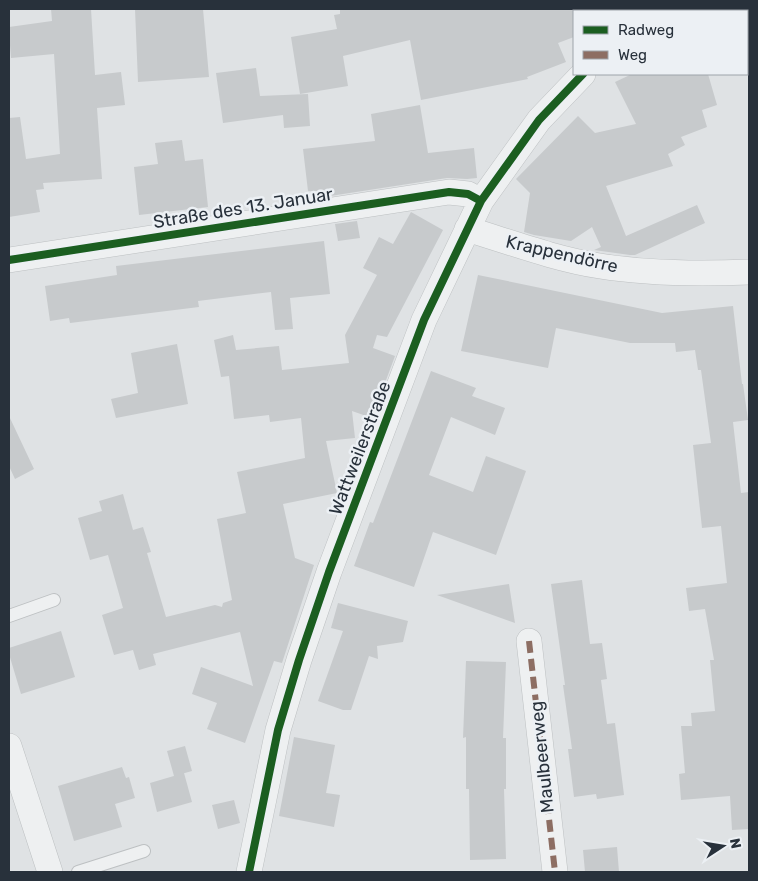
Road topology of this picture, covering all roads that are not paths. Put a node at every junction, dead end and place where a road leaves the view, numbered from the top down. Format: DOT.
graph roads {
  1 [pos="583,75"];
  2 [pos="481,201"];
  3 [pos="466,229"];
  4 [pos="9,260"];
  5 [pos="749,272"];
  6 [pos="54,600"];
  7 [pos="9,616"];
  8 [pos="529,641"];
  9 [pos="9,746"];
  10 [pos="144,851"];
  11 [pos="50,872"];
  12 [pos="78,872"];
  13 [pos="249,872"];
  14 [pos="555,872"];
  1 -- 2 [label="street, Wattweilerstraße"];
  2 -- 3 [label="street, Wattweilerstraße"];
  2 -- 4 [label="street, Straße des 13. Januar"];
  3 -- 5 [label="street, Krappendörre"];
  3 -- 13 [label="street, Wattweilerstraße"];
  6 -- 7 [label="lane"];
  8 -- 14 [label="street, Maulbeerweg"];
  9 -- 11 [label="street"];
  10 -- 12 [label="lane"];
}
